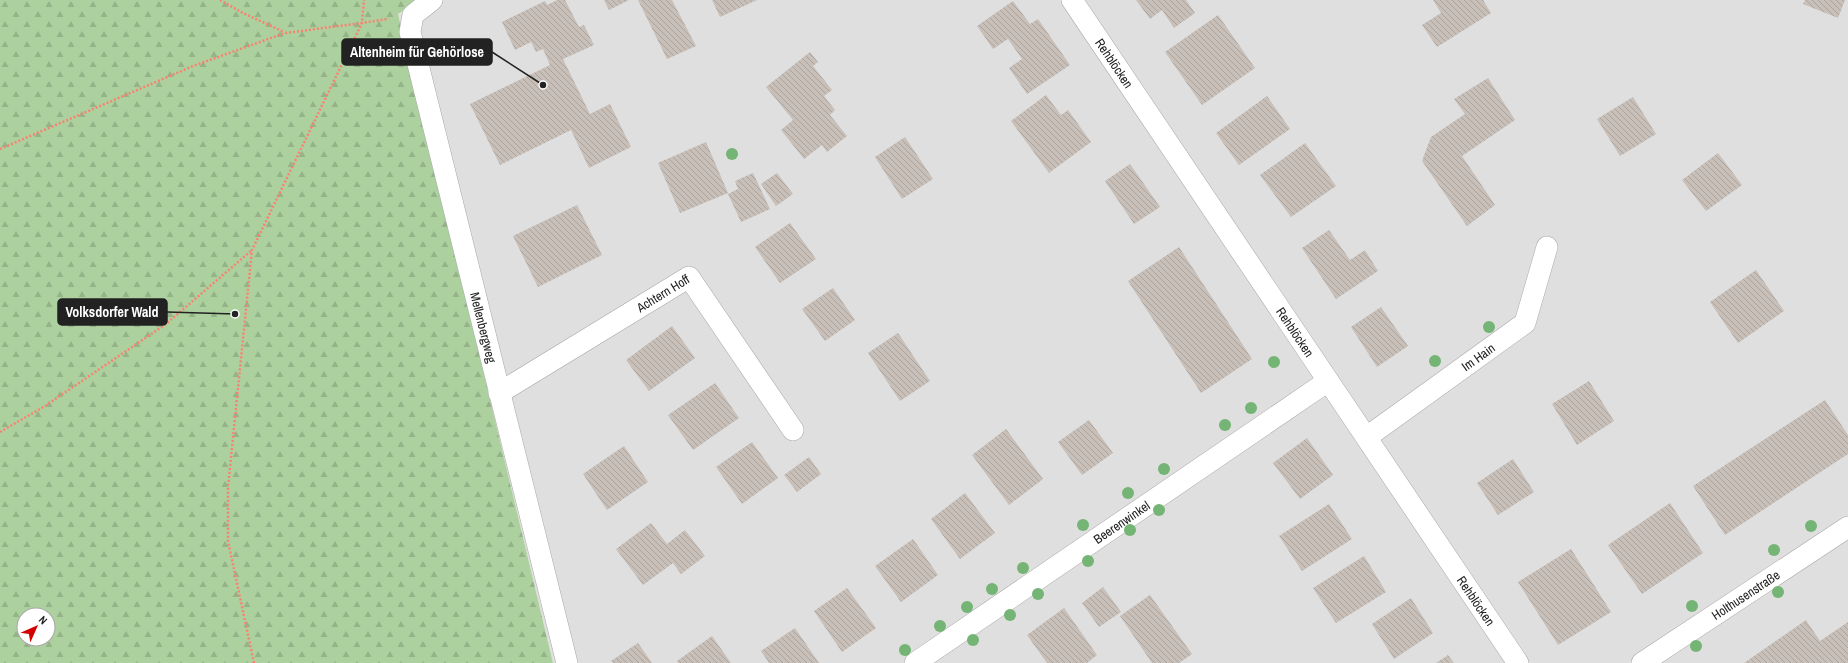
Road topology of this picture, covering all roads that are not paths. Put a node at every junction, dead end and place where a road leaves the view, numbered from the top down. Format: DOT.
graph roads {
  1 [pos="432,0"];
  2 [pos="1072,0"];
  3 [pos="1547,247"];
  4 [pos="1328,381"];
  5 [pos="499,393"];
  6 [pos="793,430"];
  7 [pos="1367,437"];
  8 [pos="1848,526"];
  9 [pos="567,663"];
  10 [pos="915,663"];
  11 [pos="1518,663"];
  12 [pos="1642,663"];
  1 -- 5 [label="street, Mellenbergweg"];
  2 -- 4 [label="street, Rehblöcken"];
  3 -- 7 [label="street, Im Hain"];
  4 -- 7 [label="street, Rehblöcken"];
  4 -- 10 [label="street, Beerenwinkel"];
  5 -- 6 [label="street, Achtern Hoff"];
  5 -- 9 [label="street, Mellenbergweg"];
  7 -- 11 [label="street, Rehblöcken"];
  8 -- 12 [label="street, Holthusenstraße"];
}
